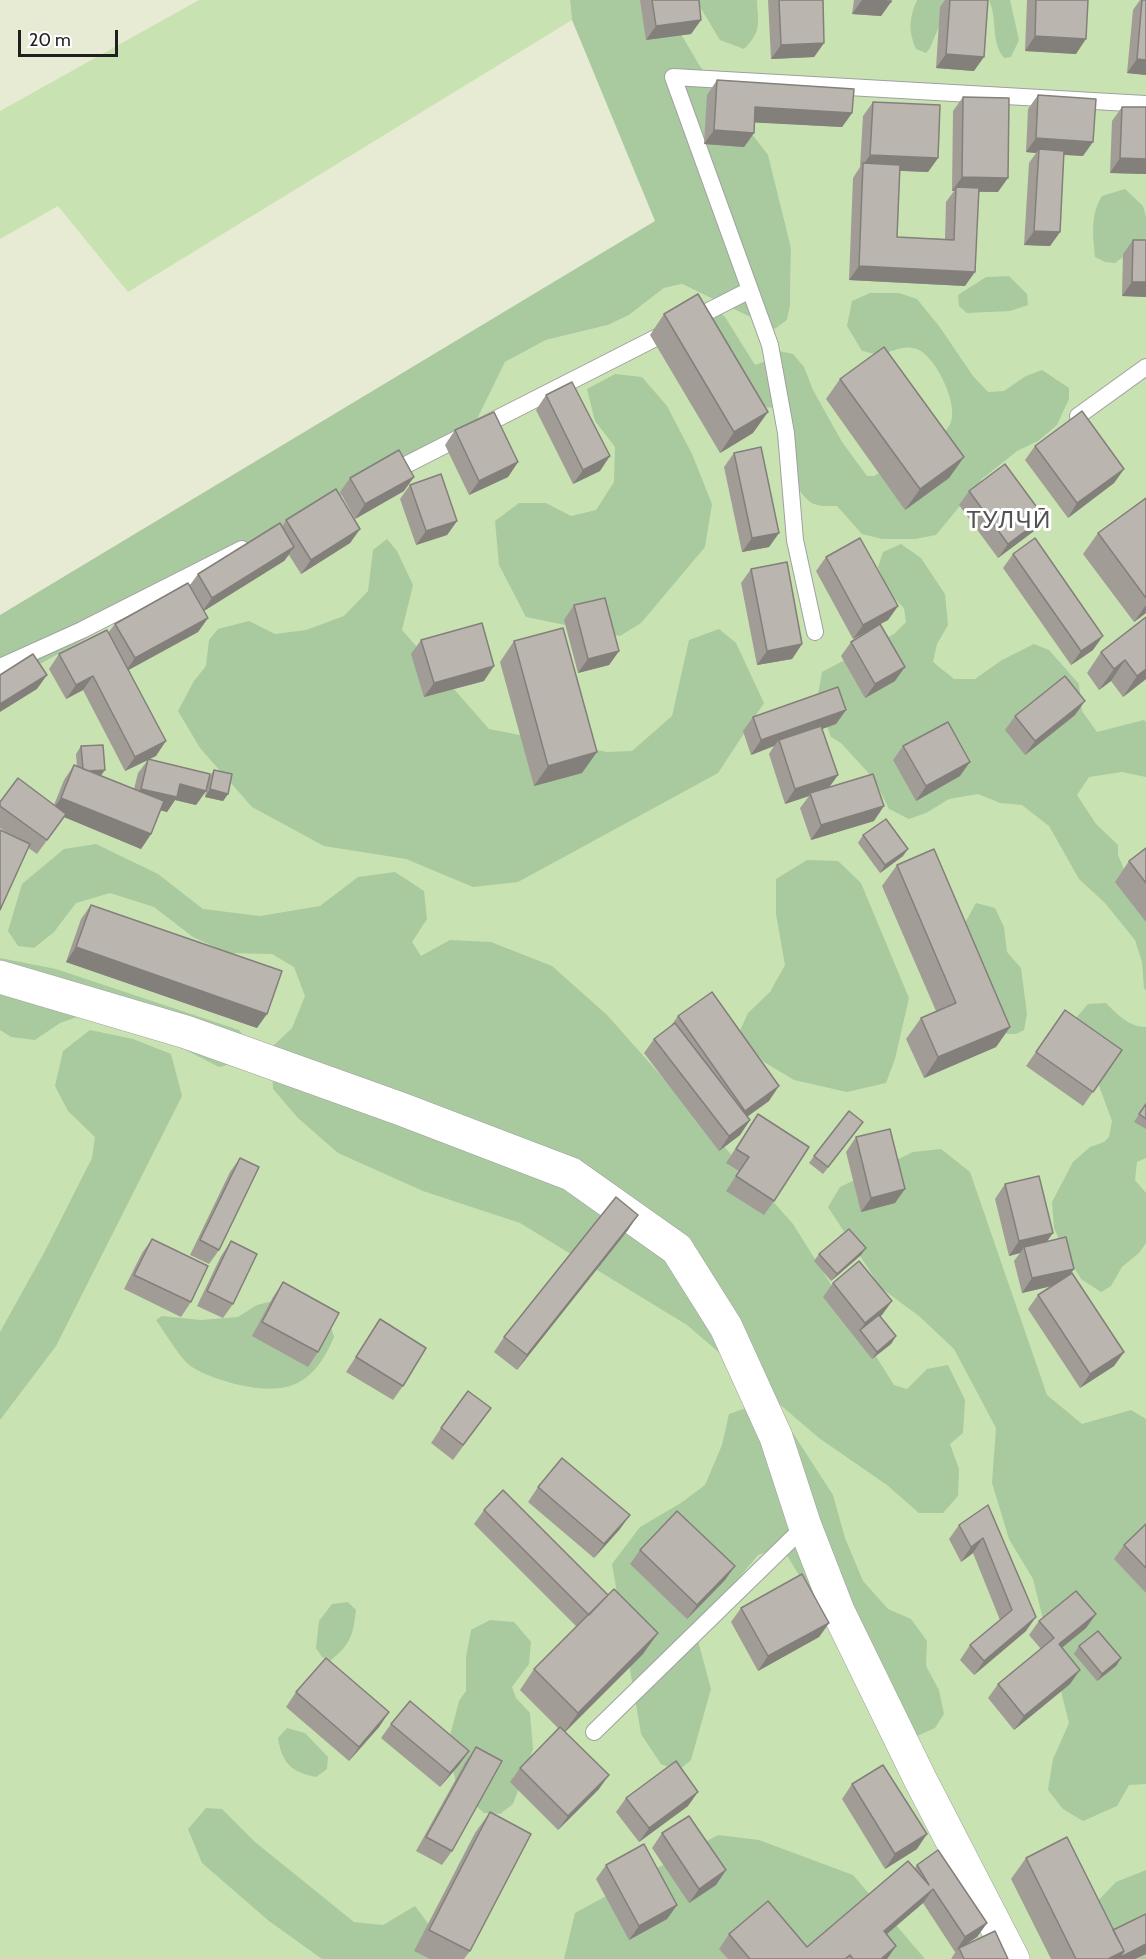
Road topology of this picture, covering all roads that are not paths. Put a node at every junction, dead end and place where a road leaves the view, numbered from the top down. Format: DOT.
graph roads {
  1 [pos="1146,104"];
  2 [pos="750,290"];
  3 [pos="1146,367"];
  4 [pos="1078,416"];
  5 [pos="368,484"];
  6 [pos="252,544"];
  7 [pos="815,632"];
  8 [pos="0,667"];
  9 [pos="0,977"];
  10 [pos="805,1526"];
  11 [pos="594,1732"];
  12 [pos="1013,1959"];
  1 -- 2 [label="lane"];
  2 -- 5 [label="lane"];
  2 -- 7 [label="lane"];
  3 -- 4 [label="lane"];
  6 -- 8 [label="lane"];
  9 -- 10 [label="street"];
  10 -- 11 [label="lane"];
  10 -- 12 [label="street"];
}
